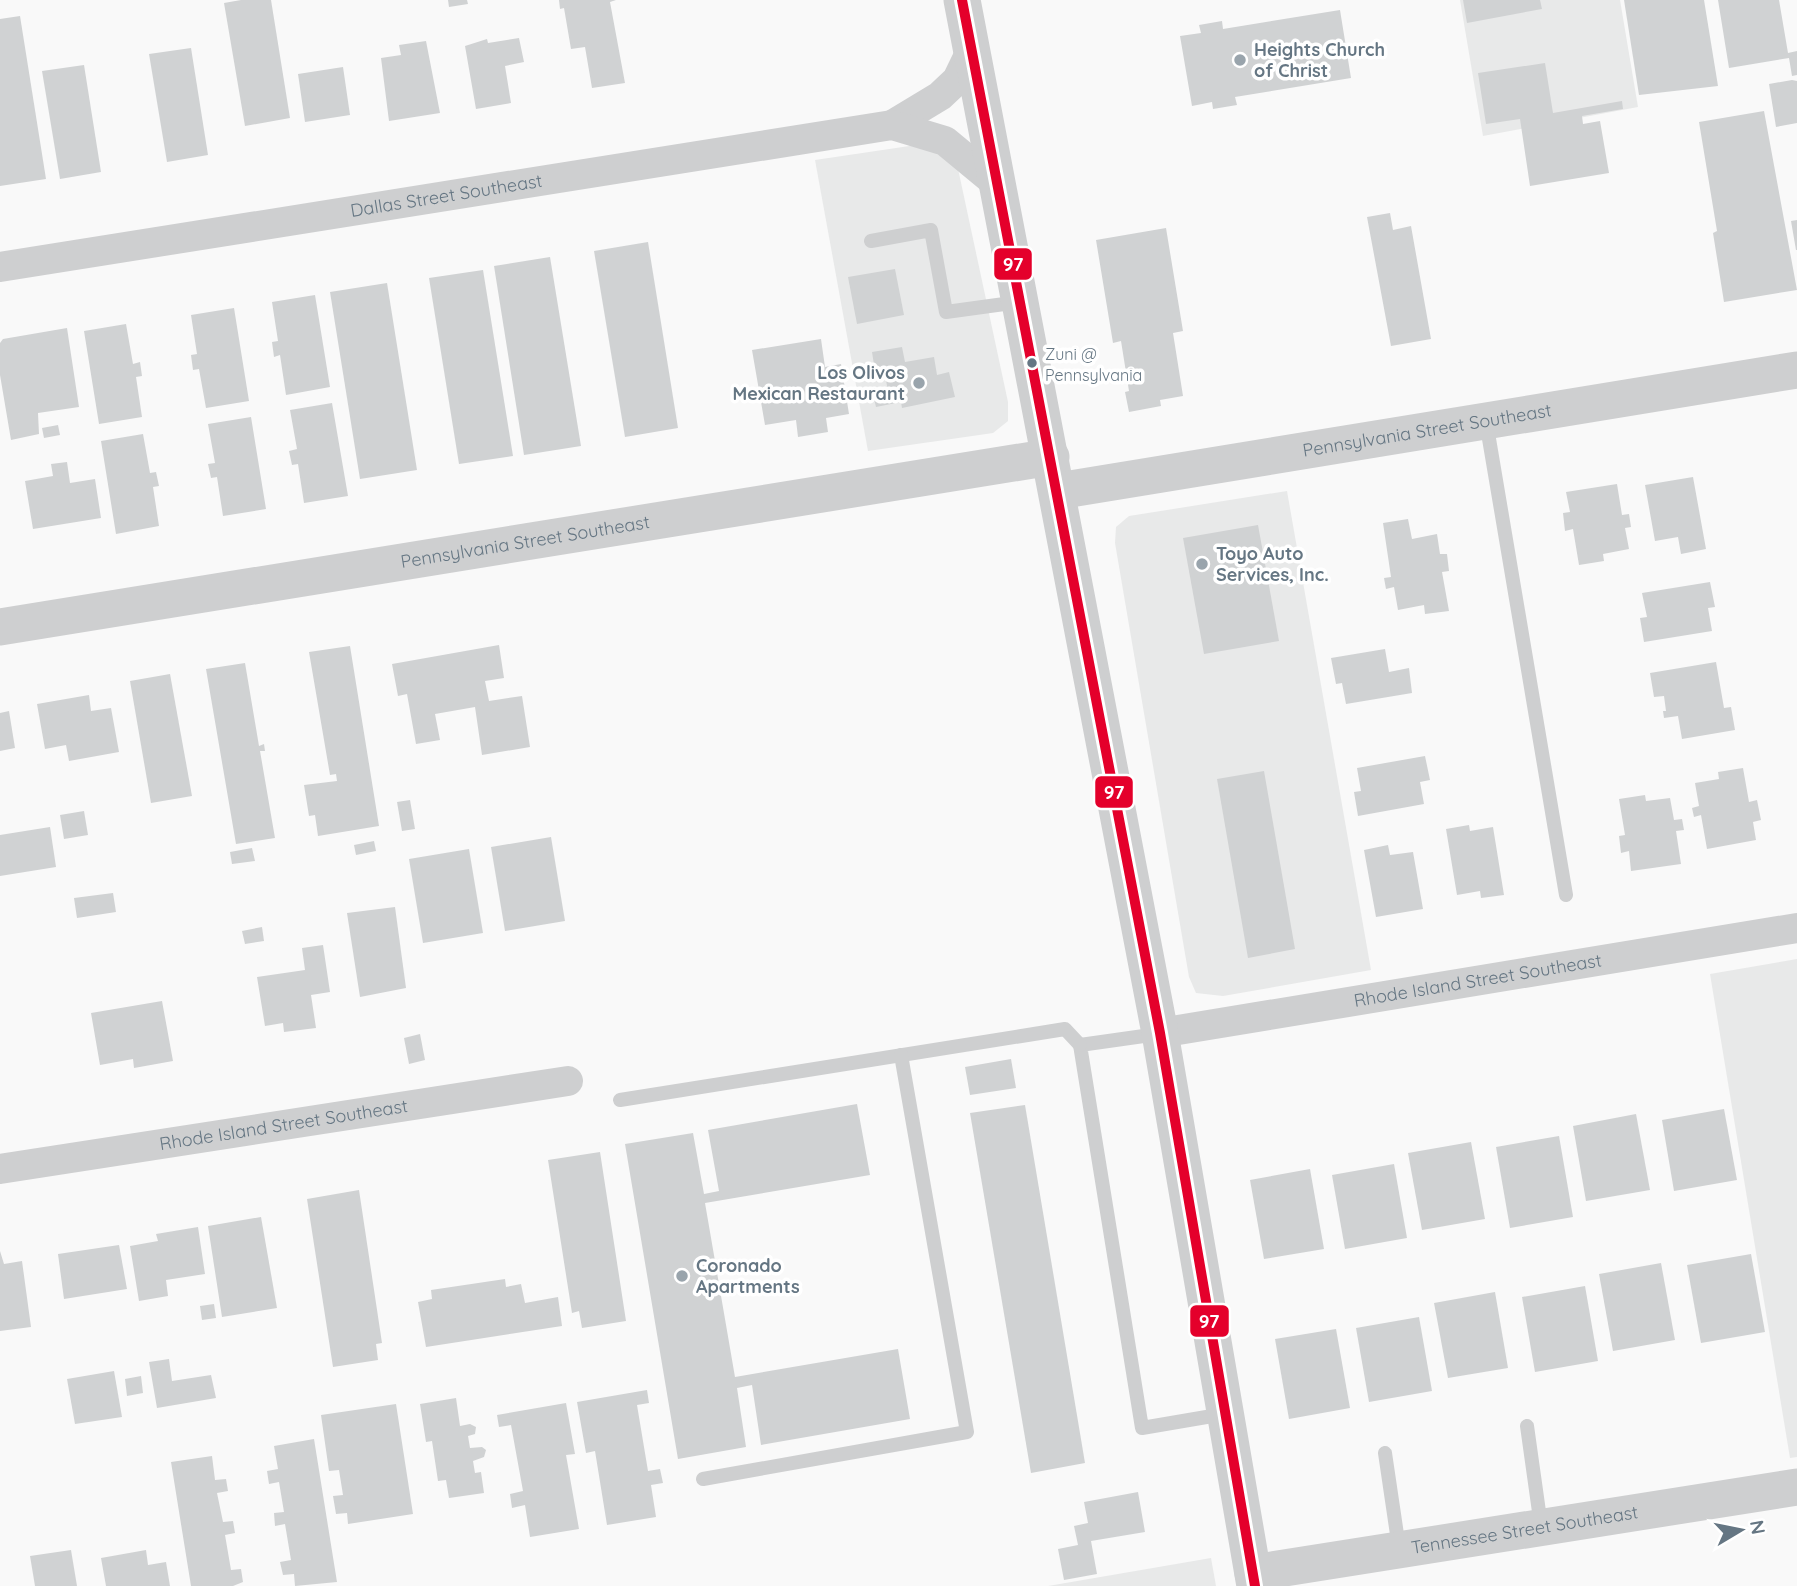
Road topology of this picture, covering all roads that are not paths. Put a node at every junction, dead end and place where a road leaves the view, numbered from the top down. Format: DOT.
graph roads {
  1 [pos="962,0"];
  2 [pos="971,51"];
  3 [pos="892,125"];
  4 [pos="997,184"];
  5 [pos="870,241"];
  6 [pos="0,267"];
  7 [pos="1021,302"];
  8 [pos="1797,370"];
  9 [pos="1486,421"];
  10 [pos="1054,474"];
  11 [pos="0,627"];
  12 [pos="1566,895"];
  13 [pos="1797,928"];
  14 [pos="1160,1033"];
  15 [pos="1080,1045"];
  16 [pos="901,1055"];
  17 [pos="568,1081"];
  18 [pos="620,1100"];
  19 [pos="0,1169"];
  20 [pos="1225,1413"];
  21 [pos="1527,1426"];
  22 [pos="1385,1453"];
  23 [pos="703,1479"];
  24 [pos="1797,1487"];
  25 [pos="1541,1527"];
  26 [pos="1399,1550"];
  27 [pos="1254,1579"];
  1 -- 2 [label="street"];
  2 -- 3 [label="street, Dallas Street Southeast"];
  2 -- 4 [label="street"];
  3 -- 4 [label="street, Dallas Street Southeast"];
  3 -- 6 [label="street, Dallas Street Southeast"];
  4 -- 7 [label="street"];
  5 -- 7 [label="lane"];
  7 -- 10 [label="street"];
  8 -- 9 [label="street, Pennsylvania Street Southeast"];
  9 -- 10 [label="street, Pennsylvania Street Southeast"];
  9 -- 12 [label="lane"];
  10 -- 11 [label="street, Pennsylvania Street Southeast"];
  10 -- 14 [label="street"];
  13 -- 14 [label="street, Rhode Island Street Southeast"];
  14 -- 15 [label="lane"];
  14 -- 20 [label="street"];
  15 -- 16 [label="lane"];
  15 -- 20 [label="lane"];
  16 -- 18 [label="lane"];
  16 -- 23 [label="lane"];
  17 -- 19 [label="street, Rhode Island Street Southeast"];
  20 -- 27 [label="street"];
  21 -- 25 [label="lane"];
  22 -- 26 [label="lane"];
  24 -- 25 [label="street, Tennessee Street Southeast"];
  25 -- 26 [label="street, Tennessee Street Southeast"];
  26 -- 27 [label="street, Tennessee Street Southeast"];
}
